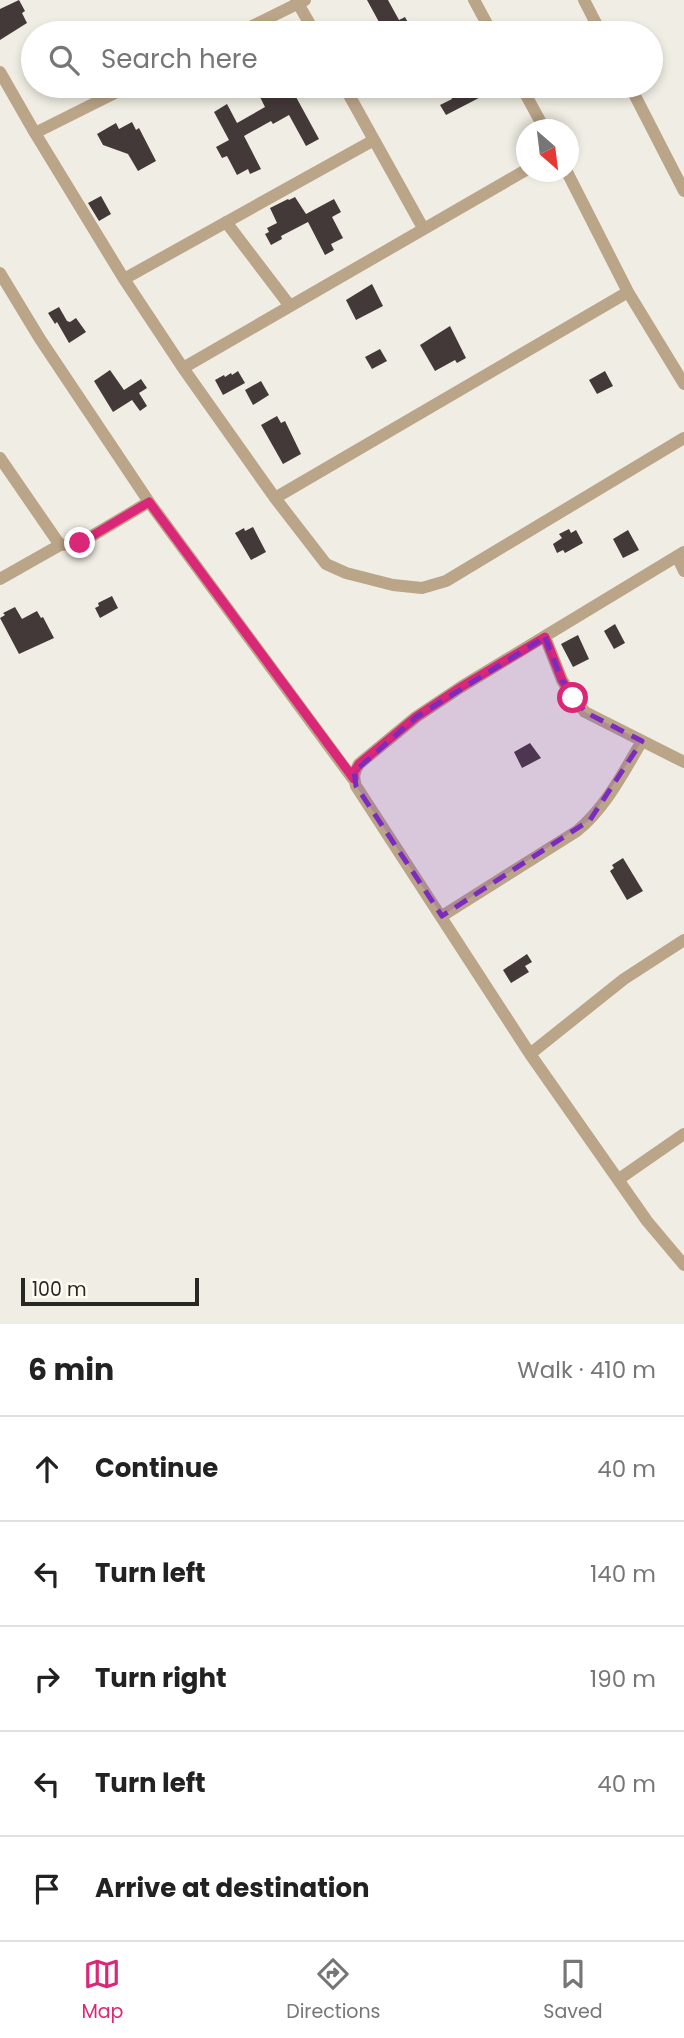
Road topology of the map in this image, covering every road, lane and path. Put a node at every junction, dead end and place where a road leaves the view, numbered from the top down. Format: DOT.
graph roads {
  1 [pos="474,0"];
  2 [pos="584,0"];
  3 [pos="299,1"];
  4 [pos="261,21"];
  5 [pos="309,21"];
  6 [pos="485,21"];
  7 [pos="595,21"];
  8 [pos="0,72"];
  9 [pos="106,98"];
  10 [pos="351,98"];
  11 [pos="528,98"];
  12 [pos="636,98"];
  13 [pos="539,119"];
  14 [pos="35,133"];
  15 [pos="374,140"];
  16 [pos="516,176"];
  17 [pos="572,182"];
  18 [pos="684,191"];
  19 [pos="226,222"];
  20 [pos="423,228"];
  21 [pos="0,273"];
  22 [pos="124,279"];
  23 [pos="628,292"];
  24 [pos="290,306"];
  25 [pos="183,368"];
  26 [pos="684,384"];
  27 [pos="684,438"];
  28 [pos="0,458"];
  29 [pos="275,498"];
  30 [pos="149,502"];
  31 [pos="60,545"];
  32 [pos="681,554"];
  33 [pos="684,571"];
  34 [pos="0,579"];
  35 [pos="545,637"];
  36 [pos="642,741"];
  37 [pos="684,762"];
  38 [pos="354,779"];
  39 [pos="442,916"];
  40 [pos="684,940"];
  41 [pos="530,1054"];
  42 [pos="684,1133"];
  43 [pos="619,1179"];
  44 [pos="684,1265"];
  1 -- 6 [label="street"];
  2 -- 7 [label="street"];
  3 -- 4 [label="street"];
  3 -- 5 [label="street"];
  8 -- 14 [label="street"];
  9 -- 14 [label="street"];
  10 -- 15 [label="street"];
  11 -- 13 [label="street"];
  12 -- 18 [label="street"];
  14 -- 22 [label="street"];
  15 -- 19 [label="street"];
  15 -- 20 [label="street"];
  16 -- 20 [label="street"];
  17 -- 23 [label="street"];
  19 -- 22 [label="street"];
  19 -- 24 [label="street"];
  20 -- 24 [label="street"];
  21 -- 30 [label="street"];
  22 -- 25 [label="street"];
  23 -- 26 [label="street"];
  23 -- 29 [label="street"];
  24 -- 25 [label="street"];
  25 -- 29 [label="street"];
  27 -- 29 [label="street"];
  28 -- 31 [label="street"];
  30 -- 31 [label="street"];
  30 -- 38 [label="street"];
  31 -- 34 [label="street"];
  32 -- 33 [label="street"];
  32 -- 35 [label="street"];
  35 -- 36 [label="street"];
  35 -- 38 [label="street"];
  36 -- 37 [label="street"];
  36 -- 39 [label="street"];
  38 -- 39 [label="street"];
  39 -- 41 [label="street"];
  40 -- 41 [label="street"];
  41 -- 43 [label="street"];
  42 -- 43 [label="street"];
  43 -- 44 [label="street"];
}
